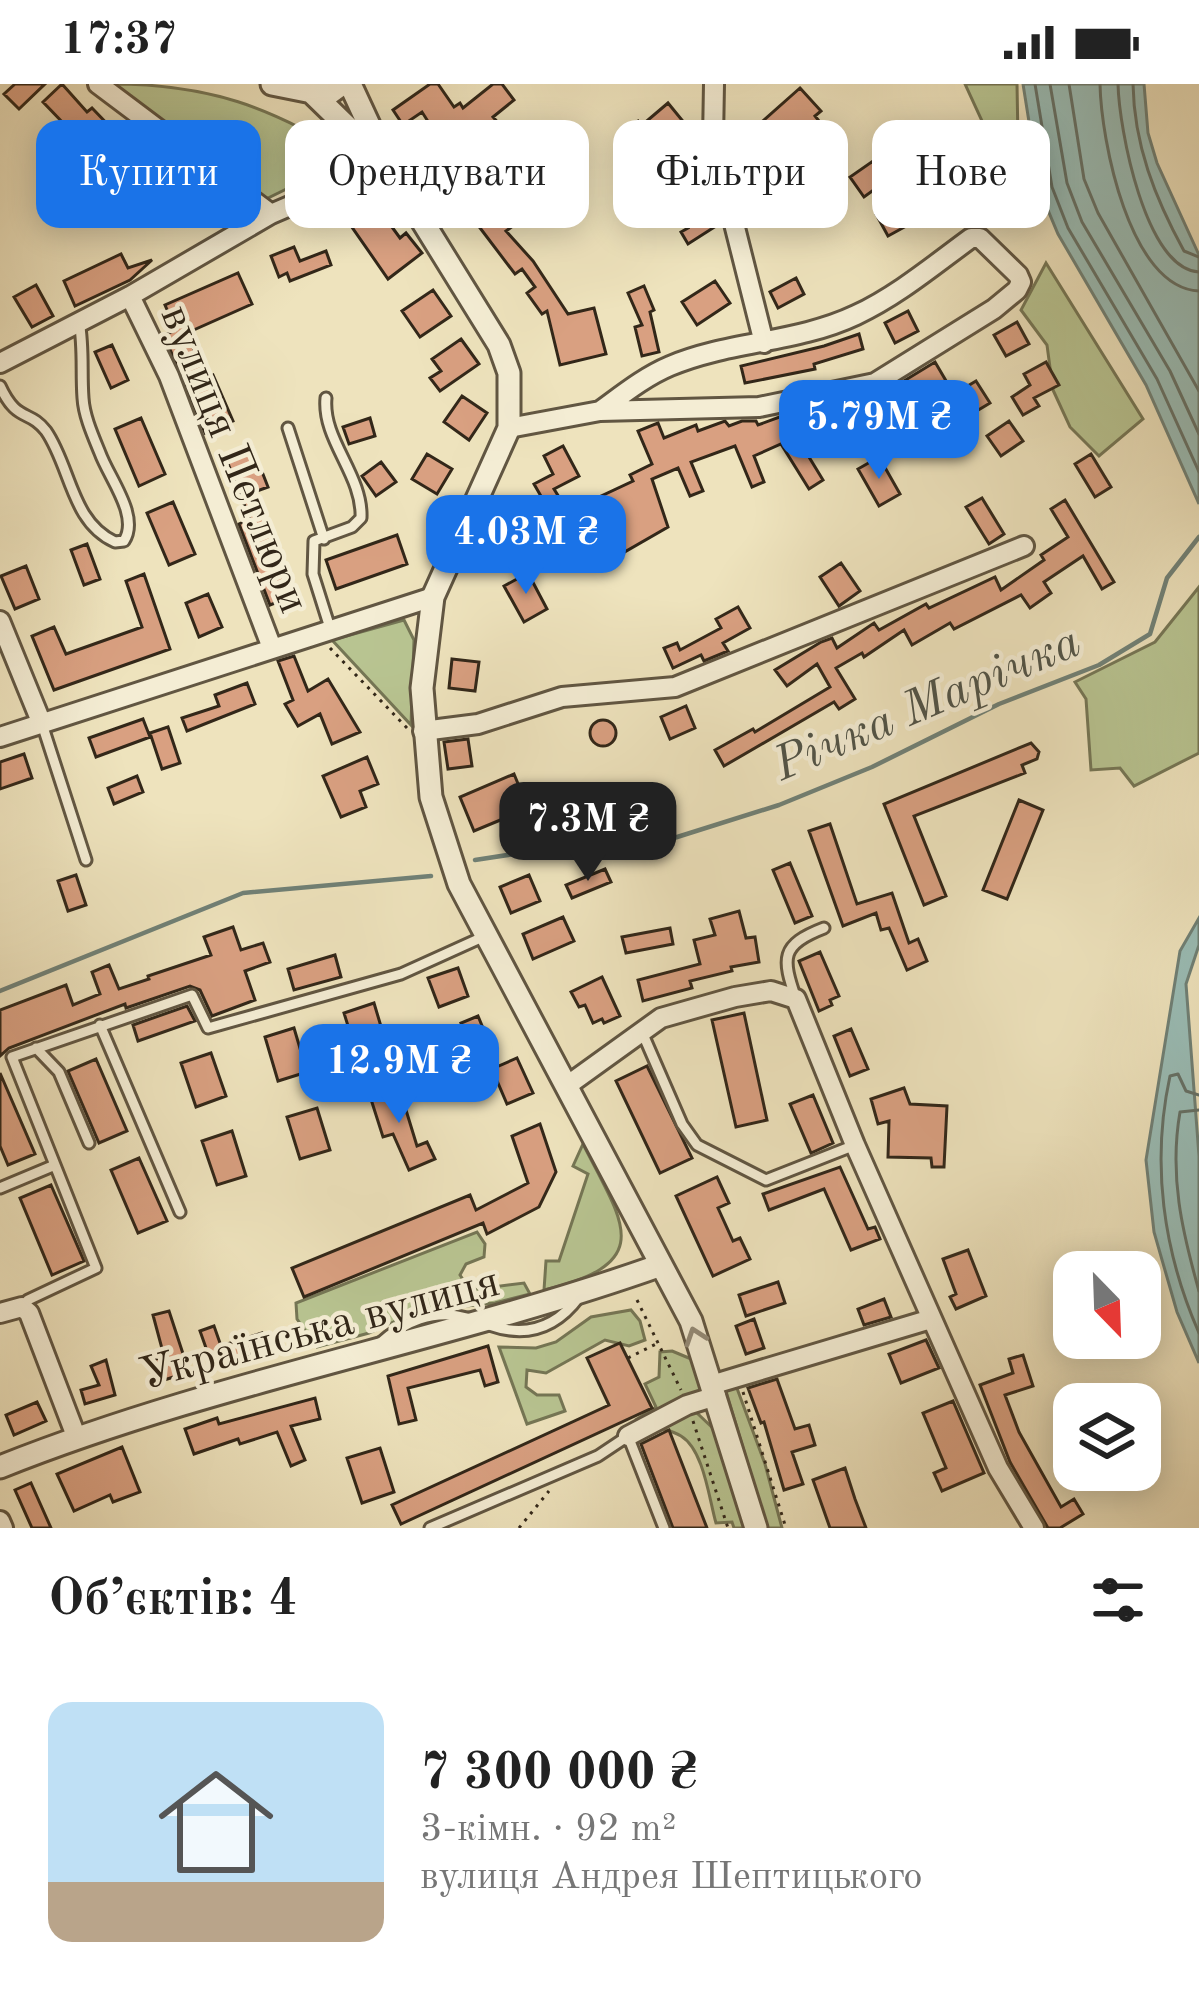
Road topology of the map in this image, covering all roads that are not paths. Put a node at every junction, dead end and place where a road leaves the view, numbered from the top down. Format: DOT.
graph roads {
  1 [pos="98,84"];
  2 [pos="272,84"];
  3 [pos="346,84"];
  4 [pos="714,84"];
  5 [pos="308,88"];
  6 [pos="341,120"];
  7 [pos="364,120"];
  8 [pos="285,208"];
  9 [pos="271,214"];
  10 [pos="427,228"];
  11 [pos="130,296"];
  12 [pos="79,321"];
  13 [pos="764,343"];
  14 [pos="0,364"];
  15 [pos="0,386"];
  16 [pos="326,398"];
  17 [pos="600,411"];
  18 [pos="288,428"];
  19 [pos="509,428"];
  20 [pos="324,539"];
  21 [pos="1024,546"];
  22 [pos="433,597"];
  23 [pos="0,621"];
  24 [pos="326,629"];
  25 [pos="272,648"];
  26 [pos="42,724"];
  27 [pos="417,731"];
  28 [pos="0,737"];
  29 [pos="86,860"];
  30 [pos="824,928"];
  31 [pos="488,934"];
  32 [pos="796,999"];
  33 [pos="100,1025"];
  34 [pos="642,1033"];
  35 [pos="36,1048"];
  36 [pos="6,1059"];
  37 [pos="568,1084"];
  38 [pos="89,1143"];
  39 [pos="855,1145"];
  40 [pos="55,1165"];
  41 [pos="1,1184"];
  42 [pos="180,1212"];
  43 [pos="661,1265"];
  44 [pos="22,1307"];
  45 [pos="0,1313"];
  46 [pos="931,1319"];
  47 [pos="714,1390"];
  48 [pos="76,1436"];
  49 [pos="628,1436"];
  50 [pos="0,1467"];
  51 [pos="430,1528"];
  52 [pos="664,1528"];
  53 [pos="756,1528"];
  54 [pos="1034,1528"];
  1 -- 9 [label="street"];
  2 -- 5 [label="street"];
  3 -- 5 [label="street"];
  3 -- 7 [label="street"];
  4 -- 13 [label="street"];
  5 -- 6 [label="street"];
  8 -- 9 [label="street"];
  9 -- 11 [label="street"];
  10 -- 19 [label="street"];
  11 -- 12 [label="street"];
  11 -- 25 [label="street, вулиця Петлюри"];
  12 -- 14 [label="street"];
  12 -- 15 [label="lane"];
  13 -- 17 [label="street"];
  13 -- 17 [label="street"];
  16 -- 20 [label="lane"];
  17 -- 19 [label="street"];
  18 -- 20 [label="lane"];
  19 -- 22 [label="street"];
  20 -- 24 [label="lane"];
  21 -- 27 [label="street"];
  22 -- 24 [label="street"];
  22 -- 27 [label="street"];
  23 -- 26 [label="street"];
  24 -- 25 [label="street"];
  25 -- 26 [label="street"];
  26 -- 28 [label="street"];
  26 -- 29 [label="lane"];
  27 -- 31 [label="street"];
  30 -- 32 [label="lane"];
  31 -- 33 [label="lane"];
  31 -- 37 [label="street"];
  32 -- 34 [label="street"];
  32 -- 39 [label="street"];
  33 -- 35 [label="lane"];
  33 -- 42 [label="lane"];
  34 -- 37 [label="street"];
  34 -- 39 [label="lane"];
  35 -- 36 [label="lane"];
  35 -- 38 [label="lane"];
  36 -- 40 [label="lane"];
  37 -- 43 [label="street"];
  39 -- 46 [label="street"];
  40 -- 41 [label="lane"];
  40 -- 44 [label="lane"];
  47 -- 43 [label="street, one-way"];
  43 -- 48 [label="street, Українська вулиця"];
  44 -- 45 [label="street"];
  44 -- 48 [label="street"];
  46 -- 47 [label="street"];
  46 -- 54 [label="street"];
  47 -- 49 [label="street"];
  47 -- 53 [label="street"];
  48 -- 50 [label="street, Українська вулиця"];
  49 -- 51 [label="lane"];
  49 -- 52 [label="lane"];
}
